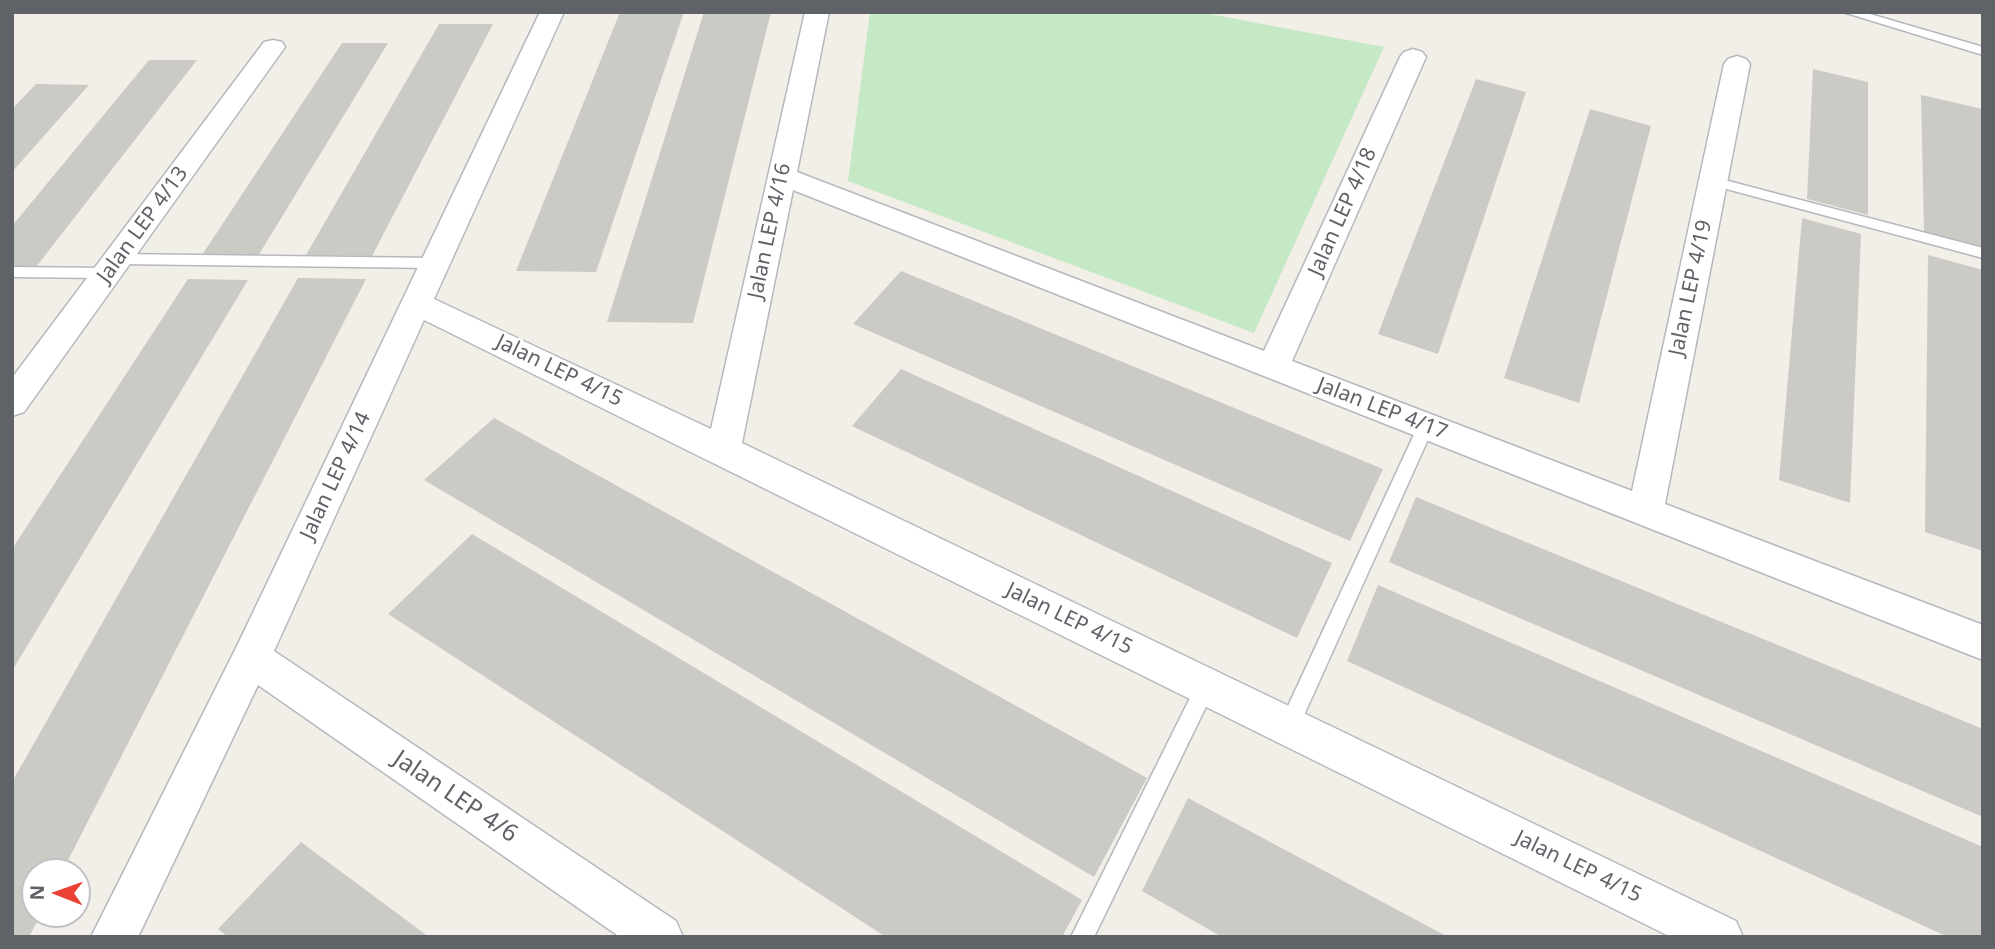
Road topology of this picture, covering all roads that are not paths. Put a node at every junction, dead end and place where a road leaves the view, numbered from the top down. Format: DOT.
graph roads {
  1 [pos="552,12"];
  2 [pos="817,12"];
  3 [pos="1849,12"];
  4 [pos="273,47"];
  5 [pos="1983,51"];
  6 [pos="1413,57"];
  7 [pos="1737,64"];
  8 [pos="782,176"];
  9 [pos="1713,181"];
  10 [pos="1983,253"];
  11 [pos="435,263"];
  12 [pos="114,266"];
  13 [pos="12,272"];
  14 [pos="416,303"];
  15 [pos="1273,367"];
  16 [pos="12,403"];
  17 [pos="1426,426"];
  18 [pos="723,450"];
  19 [pos="1645,512"];
  20 [pos="1983,643"];
  21 [pos="251,658"];
  22 [pos="1206,686"];
  23 [pos="1289,726"];
  24 [pos="114,937"];
  25 [pos="660,937"];
  26 [pos="1082,937"];
  27 [pos="1720,937"];
  1 -- 11 [label="street, Jalan LEP 4/14"];
  2 -- 8 [label="street, Jalan LEP 4/16"];
  3 -- 5 [label="lane"];
  4 -- 12 [label="street, Jalan LEP 4/13"];
  6 -- 15 [label="street, Jalan LEP 4/18"];
  7 -- 9 [label="street, Jalan LEP 4/19"];
  8 -- 15 [label="street, Jalan LEP 4/17"];
  8 -- 18 [label="street, Jalan LEP 4/16"];
  9 -- 10 [label="lane"];
  9 -- 19 [label="street, Jalan LEP 4/19"];
  11 -- 12 [label="lane"];
  11 -- 14 [label="street, Jalan LEP 4/14"];
  12 -- 13 [label="lane"];
  12 -- 16 [label="street, Jalan LEP 4/13"];
  14 -- 18 [label="street, Jalan LEP 4/15"];
  14 -- 21 [label="street, Jalan LEP 4/14"];
  15 -- 17 [label="street, Jalan LEP 4/17"];
  17 -- 19 [label="street, Jalan LEP 4/17"];
  17 -- 23 [label="lane"];
  18 -- 22 [label="street, Jalan LEP 4/15"];
  19 -- 20 [label="street, Jalan LEP 4/17"];
  21 -- 24 [label="street, Jalan LEP 4/14"];
  21 -- 25 [label="street, Jalan LEP 4/6"];
  22 -- 23 [label="street, Jalan LEP 4/15"];
  22 -- 26 [label="lane"];
  23 -- 27 [label="street, Jalan LEP 4/15"];
}
